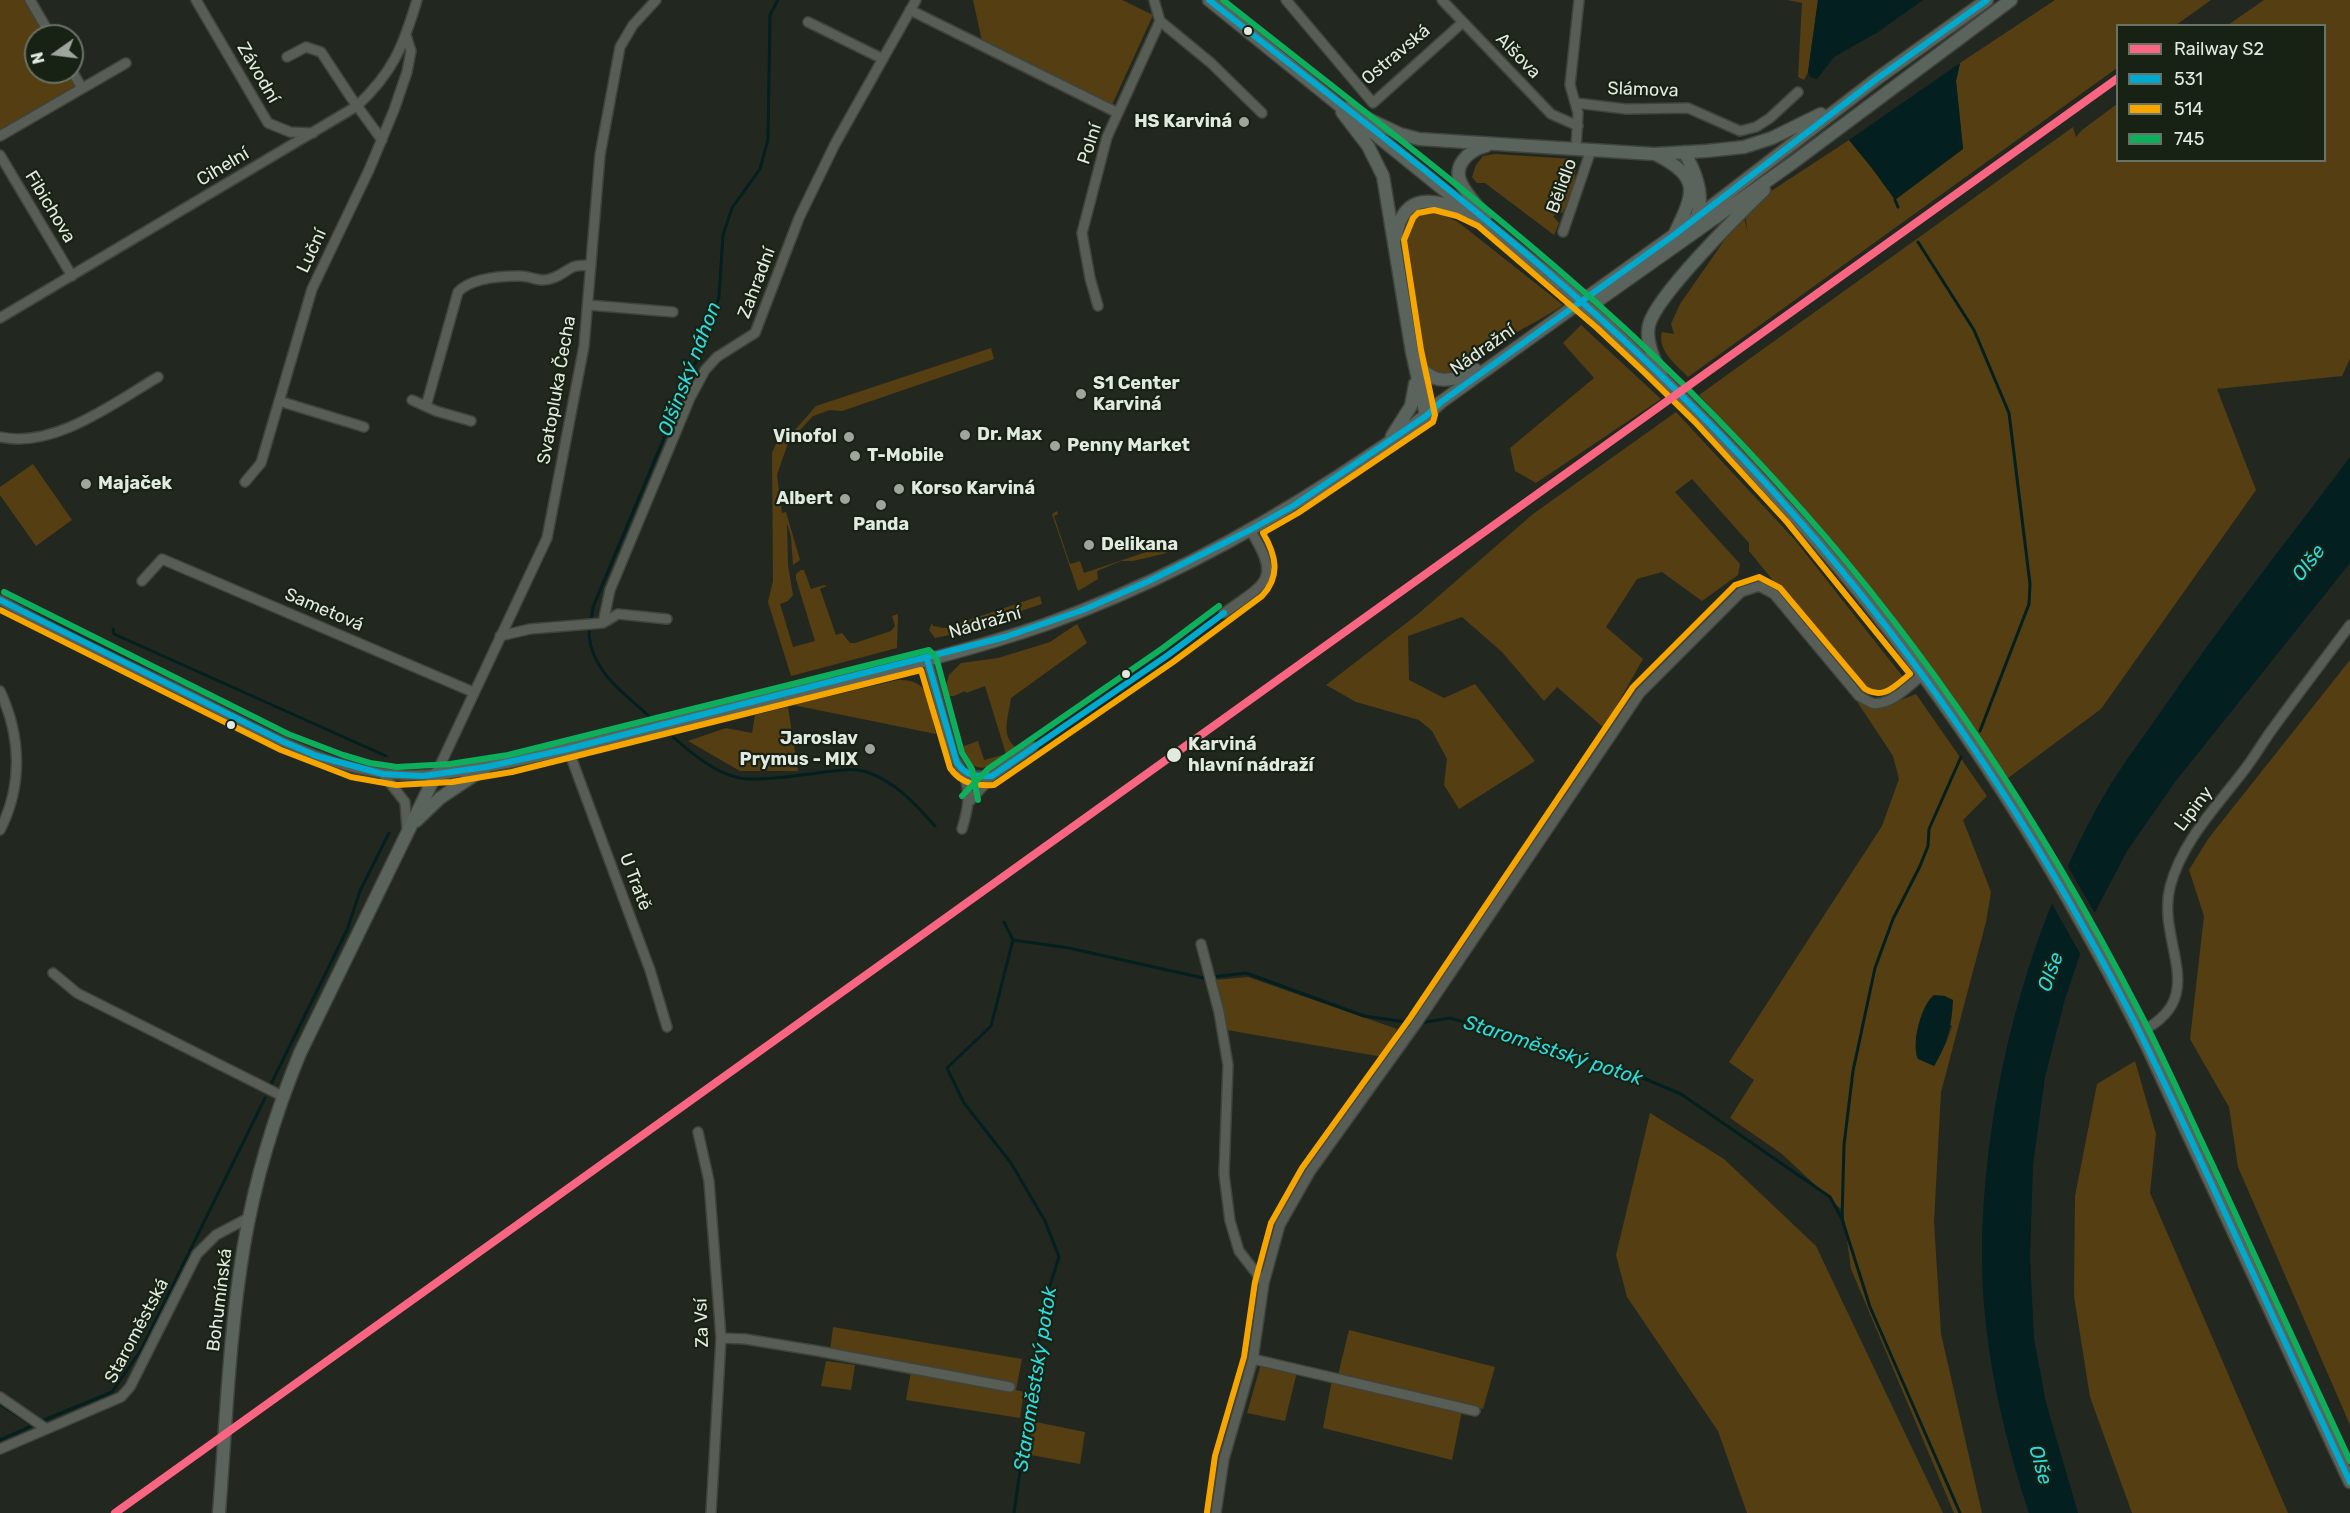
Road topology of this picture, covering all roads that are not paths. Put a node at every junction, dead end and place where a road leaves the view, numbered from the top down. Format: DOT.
graph roads {
  1 [pos="30,0"];
  2 [pos="196,0"];
  3 [pos="417,0"];
  4 [pos="656,0"];
  5 [pos="916,0"];
  6 [pos="1154,0"];
  7 [pos="1209,0"];
  8 [pos="1286,0"];
  9 [pos="1442,0"];
  10 [pos="1579,0"];
  11 [pos="1987,0"];
  12 [pos="2011,0"];
  13 [pos="910,10"];
  14 [pos="1160,21"];
  15 [pos="808,22"];
  16 [pos="1462,23"];
  17 [pos="44,24"];
  18 [pos="406,35"];
  19 [pos="287,57"];
  20 [pos="883,59"];
  21 [pos="126,63"];
  22 [pos="1878,78"];
  23 [pos="80,84"];
  24 [pos="82,88"];
  25 [pos="1798,92"];
  26 [pos="1330,96"];
  27 [pos="1576,103"];
  28 [pos="357,106"];
  29 [pos="1345,108"];
  30 [pos="1262,112"];
  31 [pos="1118,113"];
  32 [pos="1578,126"];
  33 [pos="313,133"];
  34 [pos="0,136"];
  35 [pos="382,140"];
  36 [pos="1490,145"];
  37 [pos="1576,149"];
  38 [pos="1591,150"];
  39 [pos="1684,152"];
  40 [pos="1654,154"];
  41 [pos="0,155"];
  42 [pos="1791,164"];
  43 [pos="1475,214"];
  44 [pos="1697,218"];
  45 [pos="1495,230"];
  46 [pos="1563,232"];
  47 [pos="1679,238"];
  48 [pos="1395,240"];
  49 [pos="591,265"];
  50 [pos="72,276"];
  51 [pos="588,305"];
  52 [pos="1098,306"];
  53 [pos="673,312"];
  54 [pos="0,318"];
  55 [pos="1412,352"];
  56 [pos="1506,356"];
  57 [pos="1415,368"];
  58 [pos="158,377"];
  59 [pos="1663,378"];
  60 [pos="412,399"];
  61 [pos="279,401"];
  62 [pos="426,406"];
  63 [pos="1426,416"];
  64 [pos="471,421"];
  65 [pos="364,427"];
  66 [pos="0,437"];
  67 [pos="1388,443"];
  68 [pos="245,482"];
  69 [pos="1250,530"];
  70 [pos="142,581"];
  71 [pos="0,600"];
  72 [pos="1224,613"];
  73 [pos="667,619"];
  74 [pos="594,624"];
  75 [pos="2350,625"];
  76 [pos="500,636"];
  77 [pos="927,659"];
  78 [pos="1922,675"];
  79 [pos="0,691"];
  80 [pos="473,692"];
  81 [pos="1033,747"];
  82 [pos="568,750"];
  83 [pos="486,767"];
  84 [pos="963,772"];
  85 [pos="383,774"];
  86 [pos="436,774"];
  87 [pos="992,777"];
  88 [pos="969,802"];
  89 [pos="962,829"];
  90 [pos="0,830"];
  91 [pos="409,830"];
  92 [pos="1201,944"];
  93 [pos="53,973"];
  94 [pos="667,1027"];
  95 [pos="2140,1032"];
  96 [pos="284,1097"];
  97 [pos="698,1132"];
  98 [pos="250,1217"];
  99 [pos="1264,1284"];
  100 [pos="721,1338"];
  101 [pos="1253,1359"];
  102 [pos="1010,1387"];
  103 [pos="0,1397"];
  104 [pos="1475,1411"];
  105 [pos="45,1428"];
  106 [pos="0,1449"];
  107 [pos="2350,1482"];
  108 [pos="219,1513"];
  109 [pos="711,1513"];
  110 [pos="1216,1513"];
  1 -- 17 [label="street"];
  2 -- 33 [label="street, Závodní"];
  3 -- 18 [label="street, Cihelní"];
  4 -- 49 [label="street, Svatopluka Čecha"];
  5 -- 13 [label="street, Zahradní"];
  6 -- 14 [label="street"];
  7 -- 26 [label="main road"];
  8 -- 16 [label="street, Ostravská"];
  9 -- 16 [label="street, Alšova"];
  10 -- 27 [label="street"];
  11 -- 22 [label="main road"];
  12 -- 42 [label="main road"];
  13 -- 20 [label="street, Zahradní"];
  13 -- 31 [label="street"];
  14 -- 30 [label="street"];
  14 -- 31 [label="street, Polní"];
  15 -- 20 [label="street"];
  16 -- 32 [label="street, Alšova"];
  18 -- 28 [label="street, Cihelní"];
  18 -- 35 [label="street, Luční"];
  19 -- 28 [label="street"];
  20 -- 74 [label="street, Zahradní"];
  21 -- 24 [label="street"];
  22 -- 39 [label="main road"];
  22 -- 44 [label="main road"];
  23 -- 24 [label="street"];
  24 -- 34 [label="street"];
  25 -- 27 [label="street, Slámova"];
  26 -- 29 [label="main road"];
  26 -- 48 [label="main road"];
  27 -- 32 [label="street"];
  28 -- 33 [label="street, Cihelní"];
  28 -- 35 [label="street"];
  29 -- 36 [label="main road"];
  29 -- 43 [label="main road"];
  31 -- 52 [label="street, Polní"];
  32 -- 37 [label="street"];
  33 -- 50 [label="street, Cihelní"];
  35 -- 61 [label="street, Luční"];
  36 -- 37 [label="main road"];
  36 -- 45 [label="main road"];
  37 -- 38 [label="main road"];
  38 -- 40 [label="main road"];
  38 -- 46 [label="street, Bělidlo"];
  39 -- 40 [label="main road"];
  39 -- 44 [label="main road"];
  40 -- 47 [label="main road"];
  41 -- 50 [label="street, Fibichova"];
  42 -- 47 [label="main road"];
  42 -- 59 [label="main road"];
  43 -- 45 [label="main road"];
  43 -- 48 [label="main road"];
  44 -- 47 [label="main road"];
  45 -- 59 [label="main road, bridge"];
  47 -- 56 [label="main road, Nádražní"];
  47 -- 63 [label="main road"];
  48 -- 55 [label="main road"];
  49 -- 51 [label="street, Svatopluka Čecha"];
  49 -- 62 [label="street"];
  50 -- 54 [label="street, Cihelní"];
  51 -- 53 [label="street"];
  51 -- 76 [label="street, Svatopluka Čecha"];
  55 -- 56 [label="main road"];
  55 -- 57 [label="main road"];
  56 -- 63 [label="main road, Nádražní"];
  57 -- 63 [label="main road"];
  57 -- 67 [label="main road"];
  58 -- 66 [label="street"];
  59 -- 78 [label="main road"];
  60 -- 62 [label="street"];
  61 -- 65 [label="street"];
  61 -- 68 [label="street, Luční"];
  62 -- 64 [label="street"];
  63 -- 67 [label="main road, Nádražní"];
  67 -- 69 [label="main road, Nádražní"];
  69 -- 72 [label="street"];
  69 -- 77 [label="main road, Nádražní"];
  70 -- 80 [label="street, Sametová"];
  71 -- 85 [label="street"];
  73 -- 74 [label="street"];
  74 -- 76 [label="street"];
  75 -- 95 [label="street, Lipiny"];
  76 -- 80 [label="street, Svatopluka Čecha"];
  77 -- 82 [label="main road, Nádražní"];
  77 -- 84 [label="street"];
  78 -- 95 [label="main road"];
  78 -- 99 [label="street"];
  79 -- 90 [label="street"];
  80 -- 86 [label="street, Svatopluka Čecha"];
  81 -- 87 [label="street"];
  82 -- 83 [label="main road, Nádražní"];
  82 -- 94 [label="street, U Tratě"];
  83 -- 86 [label="main road, Nádražní"];
  83 -- 91 [label="main road"];
  84 -- 87 [label="street"];
  84 -- 88 [label="street"];
  85 -- 86 [label="street"];
  85 -- 91 [label="street"];
  86 -- 91 [label="main road, Bohumínská"];
  87 -- 88 [label="street"];
  88 -- 89 [label="street"];
  91 -- 96 [label="main road, Bohumínská"];
  92 -- 99 [label="street"];
  93 -- 96 [label="street"];
  95 -- 107 [label="main road"];
  96 -- 98 [label="main road, Bohumínská"];
  97 -- 100 [label="street, Za Vsí"];
  98 -- 105 [label="street, Staroměstská"];
  98 -- 108 [label="main road, Bohumínská"];
  99 -- 101 [label="street"];
  100 -- 102 [label="street"];
  100 -- 109 [label="street, Za Vsí"];
  101 -- 104 [label="street"];
  101 -- 110 [label="street"];
  103 -- 105 [label="street"];
  105 -- 106 [label="street, Staroměstská"];
}
